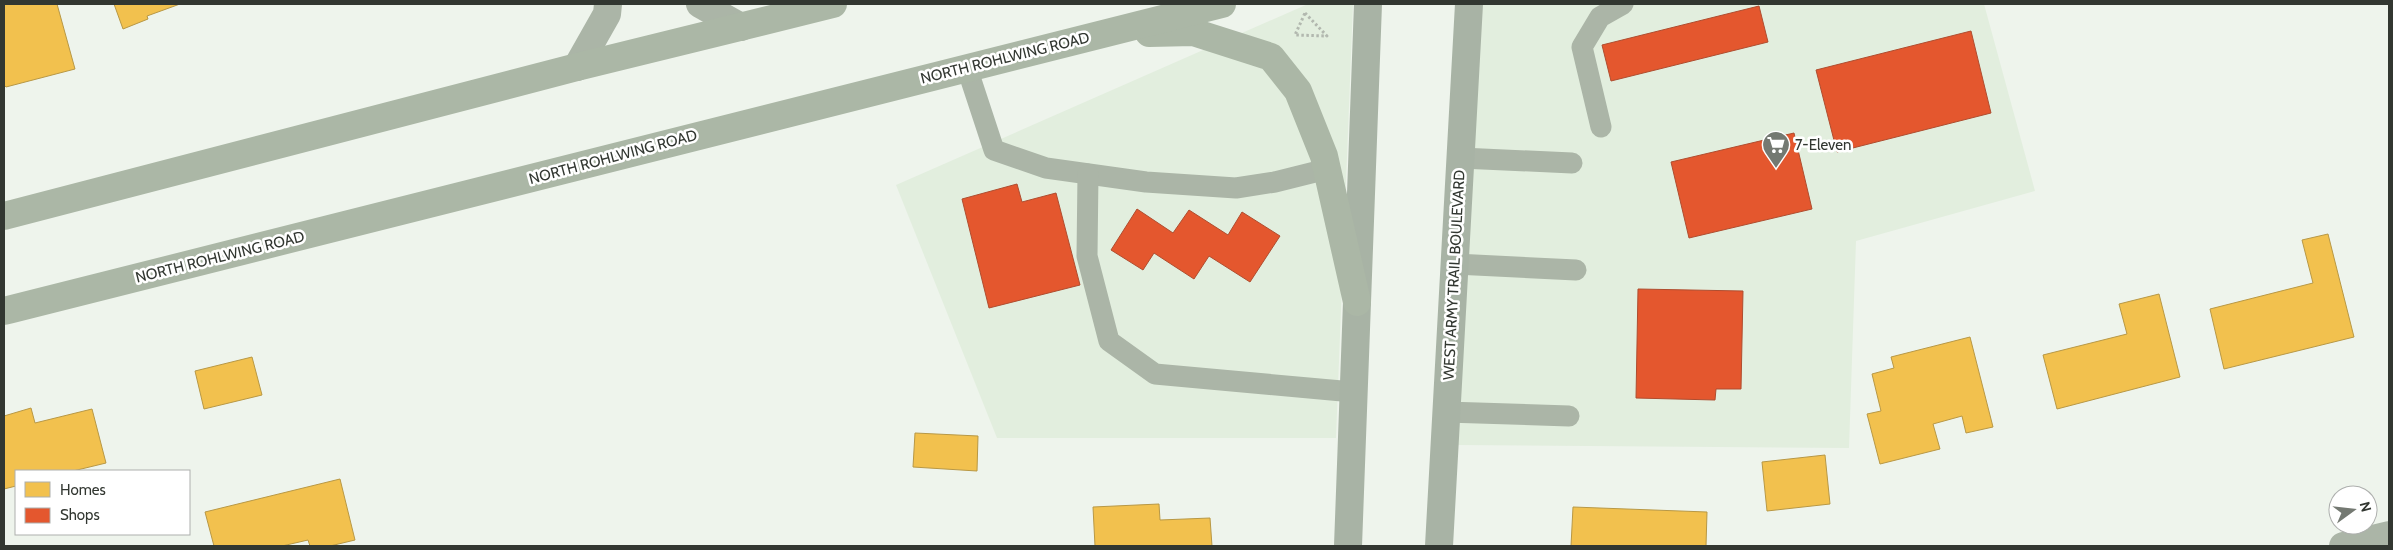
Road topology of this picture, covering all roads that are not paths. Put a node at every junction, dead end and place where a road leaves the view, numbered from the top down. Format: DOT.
graph roads {
  1 [pos="608,4"];
  2 [pos="700,4"];
  3 [pos="833,4"];
  4 [pos="1222,4"];
  5 [pos="1368,4"];
  6 [pos="1469,4"];
  7 [pos="1623,4"];
  8 [pos="741,27"];
  9 [pos="1100,34"];
  10 [pos="577,67"];
  11 [pos="967,68"];
  12 [pos="1601,127"];
  13 [pos="1461,158"];
  14 [pos="1572,162"];
  15 [pos="1327,169"];
  16 [pos="1088,174"];
  17 [pos="4,216"];
  18 [pos="1455,264"];
  19 [pos="1576,270"];
  20 [pos="1357,302"];
  21 [pos="4,311"];
  22 [pos="1354,392"];
  23 [pos="1446,412"];
  24 [pos="1569,416"];
  25 [pos="2389,535"];
  26 [pos="1348,546"];
  27 [pos="1439,546"];
  28 [pos="2343,546"];
  1 -- 10 [label="street"];
  2 -- 8 [label="street"];
  3 -- 8 [label="main road"];
  4 -- 9 [label="main road, NORTH ROHLWING ROAD"];
  5 -- 20 [label="main road"];
  6 -- 13 [label="main road, WEST ARMY TRAIL BOULEVARD"];
  7 -- 12 [label="lane"];
  8 -- 10 [label="main road"];
  9 -- 11 [label="main road, NORTH ROHLWING ROAD"];
  9 -- 15 [label="main road"];
  10 -- 17 [label="main road"];
  11 -- 16 [label="lane"];
  11 -- 21 [label="main road, NORTH ROHLWING ROAD"];
  13 -- 14 [label="lane"];
  13 -- 18 [label="main road, WEST ARMY TRAIL BOULEVARD"];
  15 -- 16 [label="lane"];
  15 -- 20 [label="main road"];
  16 -- 22 [label="lane"];
  18 -- 19 [label="lane"];
  18 -- 23 [label="main road, WEST ARMY TRAIL BOULEVARD"];
  20 -- 22 [label="main road"];
  22 -- 26 [label="main road"];
  23 -- 24 [label="lane"];
  23 -- 27 [label="main road, WEST ARMY TRAIL BOULEVARD"];
  25 -- 28 [label="street"];
}
